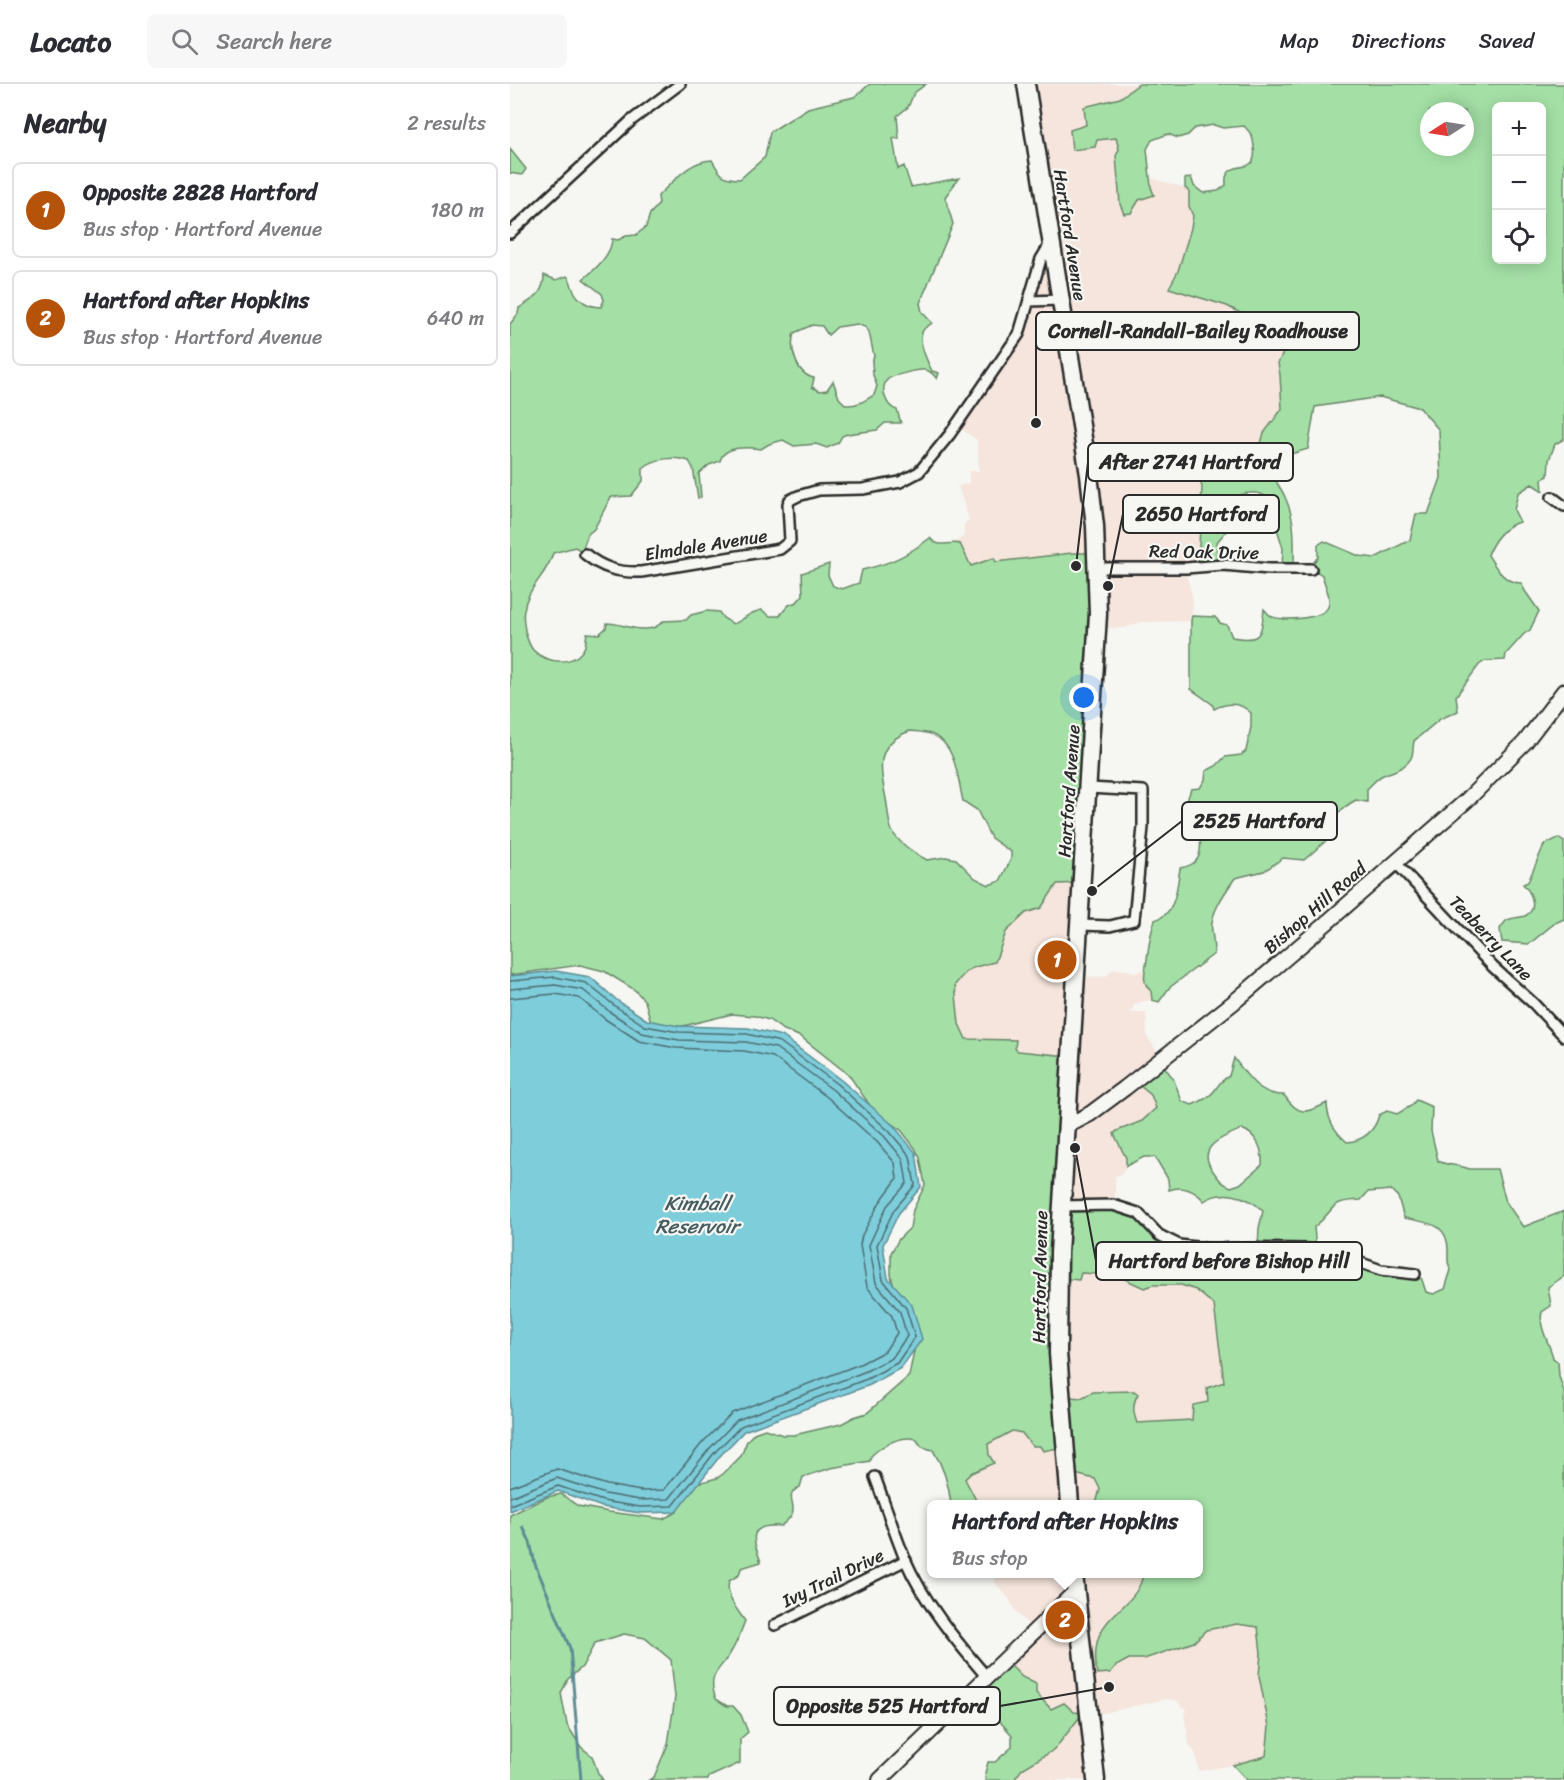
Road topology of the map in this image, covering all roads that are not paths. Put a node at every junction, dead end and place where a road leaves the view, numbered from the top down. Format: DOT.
graph roads {
  1 [pos="680,84"];
  2 [pos="1026,84"];
  3 [pos="510,233"];
  4 [pos="1052,242"];
  5 [pos="1061,300"];
  6 [pos="1029,301"];
  7 [pos="1552,497"];
  8 [pos="1564,506"];
  9 [pos="585,554"];
  10 [pos="1096,568"];
  11 [pos="1311,569"];
  12 [pos="1564,691"];
  13 [pos="1089,788"];
  14 [pos="1395,862"];
  15 [pos="1080,925"];
  16 [pos="1564,1036"];
  17 [pos="1067,1126"];
  18 [pos="1060,1206"];
  19 [pos="1415,1274"];
  20 [pos="875,1477"];
  21 [pos="1070,1500"];
  22 [pos="906,1560"];
  23 [pos="1074,1578"];
  24 [pos="1075,1592"];
  25 [pos="775,1625"];
  26 [pos="986,1676"];
  27 [pos="880,1780"];
  28 [pos="1096,1780"];
  1 -- 3 [label="street"];
  2 -- 4 [label="highway, Hartford Avenue"];
  4 -- 5 [label="highway, Hartford Avenue"];
  4 -- 6 [label="street"];
  5 -- 6 [label="street"];
  5 -- 10 [label="highway, Hartford Avenue"];
  6 -- 9 [label="street, Elmdale Avenue"];
  7 -- 8 [label="street"];
  10 -- 11 [label="street, Red Oak Drive"];
  10 -- 13 [label="highway, Hartford Avenue"];
  12 -- 14 [label="street, Bishop Hill Road"];
  13 -- 15 [label="highway, Hartford Avenue"];
  13 -- 15 [label="street"];
  14 -- 16 [label="street, Teaberry Lane"];
  14 -- 17 [label="street, Bishop Hill Road"];
  15 -- 17 [label="highway, Hartford Avenue"];
  17 -- 18 [label="highway, Hartford Avenue"];
  18 -- 19 [label="street"];
  18 -- 21 [label="highway, Hartford Avenue"];
  20 -- 22 [label="street"];
  22 -- 25 [label="street, Ivy Trail Drive"];
  22 -- 26 [label="street"];
  23 -- 24 [label="highway"];
  24 -- 26 [label="street"];
  24 -- 28 [label="highway"];
  26 -- 27 [label="street"];
}
